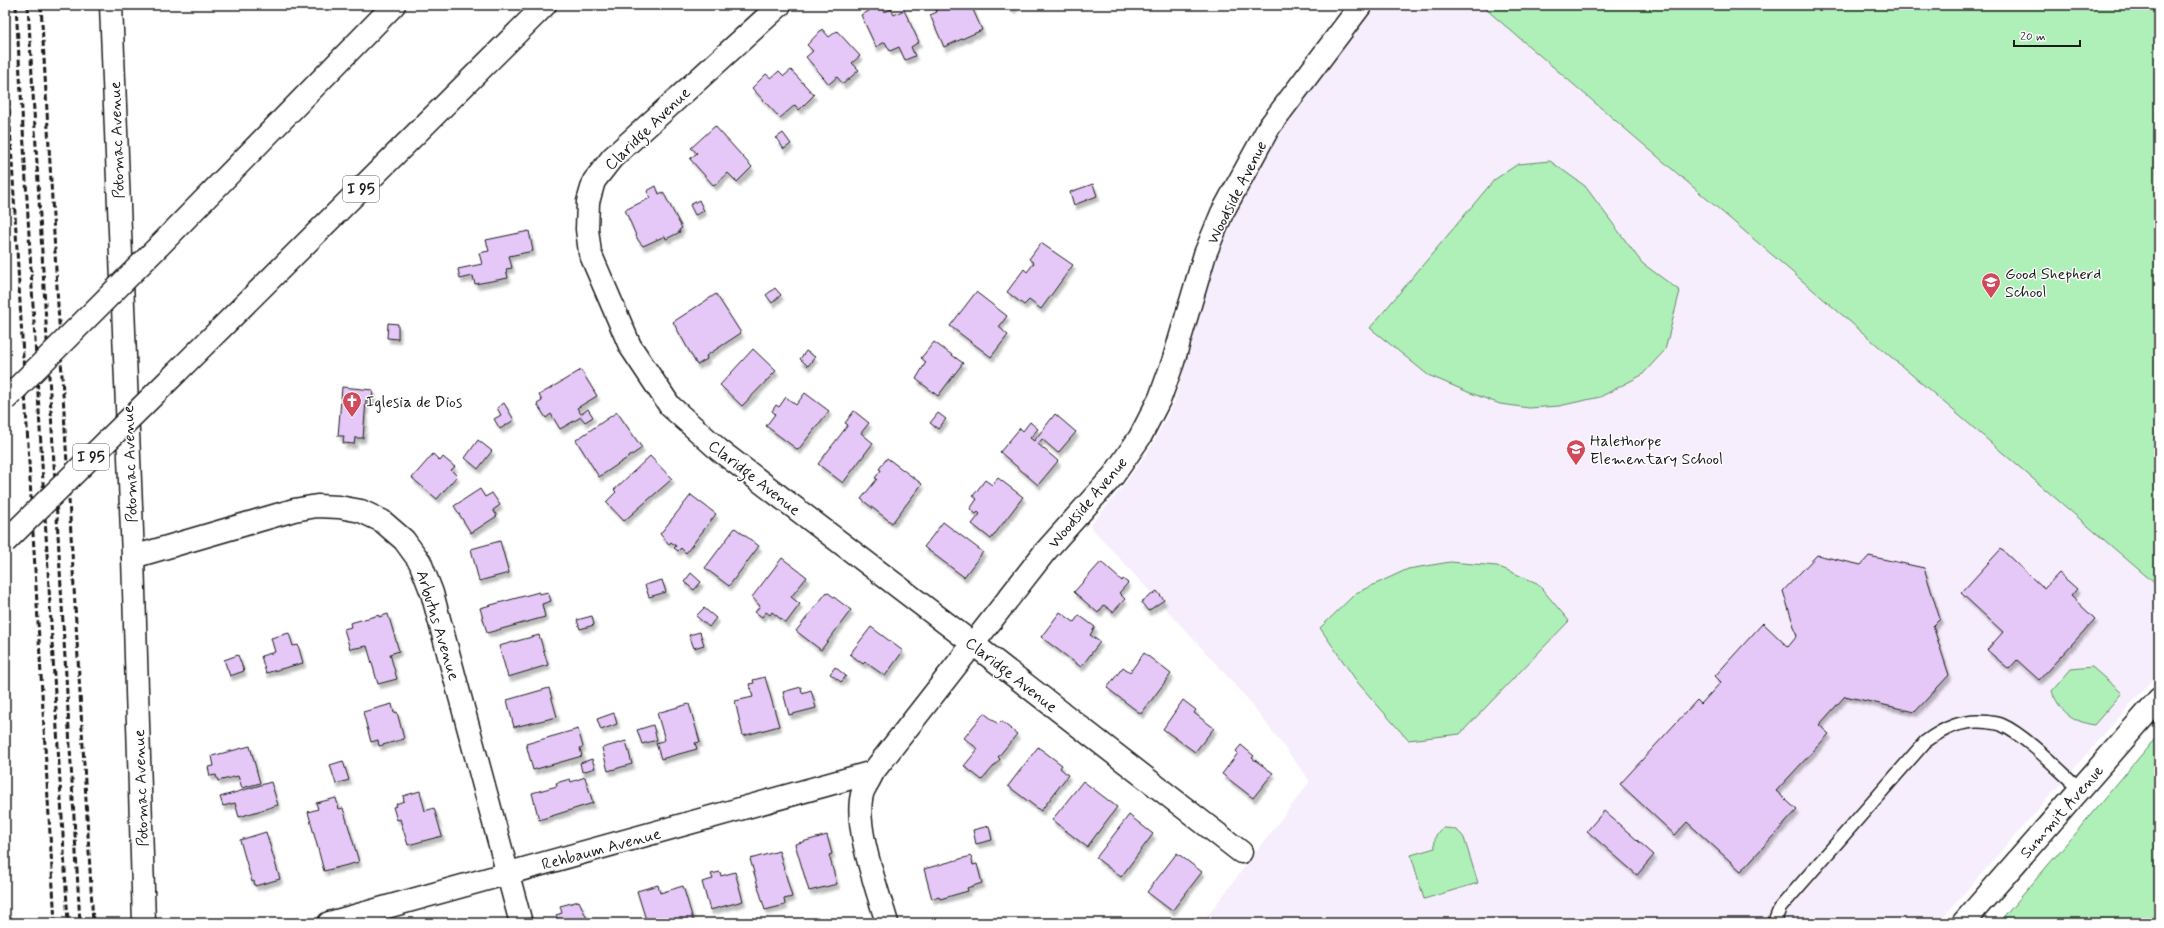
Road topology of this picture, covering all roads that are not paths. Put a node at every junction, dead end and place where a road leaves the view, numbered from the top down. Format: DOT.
graph roads {
  1 [pos="111,5"];
  2 [pos="394,5"];
  3 [pos="544,5"];
  4 [pos="780,5"];
  5 [pos="1361,5"];
  6 [pos="5,400"];
  7 [pos="5,542"];
  8 [pos="133,557"];
  9 [pos="972,643"];
  10 [pos="2159,699"];
  11 [pos="873,772"];
  12 [pos="2080,789"];
  13 [pos="1241,852"];
  14 [pos="507,874"];
  15 [pos="144,923"];
  16 [pos="329,923"];
  17 [pos="521,923"];
  18 [pos="887,923"];
  19 [pos="1774,923"];
  20 [pos="1963,923"];
  1 -- 8 [label="main road, Potomac Avenue"];
  2 -- 6 [label="main road, bridge"];
  3 -- 7 [label="main road, I 95, bridge"];
  4 -- 9 [label="main road, Claridge Avenue"];
  5 -- 9 [label="main road, Woodside Avenue"];
  8 -- 14 [label="main road, Arbutus Avenue"];
  8 -- 15 [label="main road, Potomac Avenue"];
  9 -- 11 [label="main road, Woodside Avenue"];
  9 -- 13 [label="main road, Claridge Avenue"];
  10 -- 12 [label="main road, Summit Avenue"];
  11 -- 14 [label="main road, Rehbaum Avenue"];
  11 -- 18 [label="main road, Woodside Avenue"];
  12 -- 19 [label="lane"];
  12 -- 20 [label="main road, Summit Avenue"];
  14 -- 16 [label="main road, Rehbaum Avenue"];
  14 -- 17 [label="main road, Arbutus Avenue"];
}
